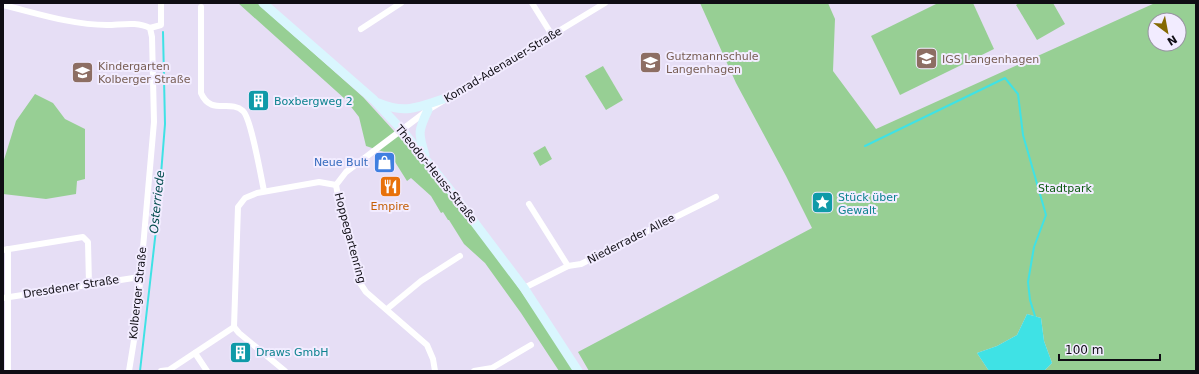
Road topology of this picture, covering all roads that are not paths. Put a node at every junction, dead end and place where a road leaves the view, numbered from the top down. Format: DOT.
graph roads {
  1 [pos="161,3"];
  2 [pos="263,3"];
  3 [pos="401,3"];
  4 [pos="532,3"];
  5 [pos="605,3"];
  6 [pos="3,5"];
  7 [pos="200,7"];
  8 [pos="150,28"];
  9 [pos="362,29"];
  10 [pos="552,35"];
  11 [pos="449,97"];
  12 [pos="374,100"];
  13 [pos="428,110"];
  14 [pos="402,130"];
  15 [pos="426,158"];
  16 [pos="336,184"];
  17 [pos="264,191"];
  18 [pos="716,197"];
  19 [pos="530,204"];
  20 [pos="5,249"];
  21 [pos="460,256"];
  22 [pos="568,266"];
  23 [pos="140,277"];
  24 [pos="89,284"];
  25 [pos="524,288"];
  26 [pos="6,298"];
  27 [pos="387,309"];
  28 [pos="234,327"];
  29 [pos="531,345"];
  30 [pos="195,353"];
  31 [pos="8,371"];
  32 [pos="129,371"];
  33 [pos="161,371"];
  34 [pos="207,371"];
  35 [pos="285,371"];
  36 [pos="435,371"];
  37 [pos="474,371"];
  38 [pos="578,371"];
  1 -- 8 [label="street"];
  2 -- 12 [label="street, Theodor-Heuss-Straße"];
  3 -- 9 [label="street"];
  4 -- 10 [label="street"];
  5 -- 10 [label="street, Konrad-Adenauer-Straße"];
  6 -- 8 [label="street"];
  7 -- 17 [label="street"];
  8 -- 23 [label="street, Kolberger Straße"];
  10 -- 11 [label="street, Konrad-Adenauer-Straße"];
  11 -- 12 [label="street"];
  11 -- 13 [label="street, Konrad-Adenauer-Straße"];
  12 -- 14 [label="street, Theodor-Heuss-Straße"];
  13 -- 14 [label="street, Konrad-Adenauer-Straße"];
  13 -- 15 [label="street"];
  14 -- 15 [label="street, Theodor-Heuss-Straße"];
  14 -- 16 [label="street, Hoppegartenring"];
  15 -- 25 [label="street, Theodor-Heuss-Straße"];
  16 -- 17 [label="street"];
  16 -- 27 [label="street, Hoppegartenring"];
  17 -- 28 [label="street"];
  18 -- 22 [label="street, Niederrader Allee"];
  19 -- 22 [label="street"];
  20 -- 24 [label="street"];
  20 -- 26 [label="street"];
  21 -- 27 [label="street"];
  22 -- 25 [label="street, Niederrader Allee"];
  23 -- 24 [label="street, Dresdener Straße"];
  23 -- 32 [label="street, Kolberger Straße"];
  24 -- 26 [label="street, Dresdener Straße"];
  25 -- 38 [label="street, Theodor-Heuss-Straße"];
  26 -- 31 [label="street"];
  27 -- 36 [label="street, Hoppegartenring"];
  28 -- 30 [label="street"];
  28 -- 35 [label="street"];
  29 -- 37 [label="street"];
  30 -- 33 [label="street"];
  30 -- 34 [label="street"];
}
